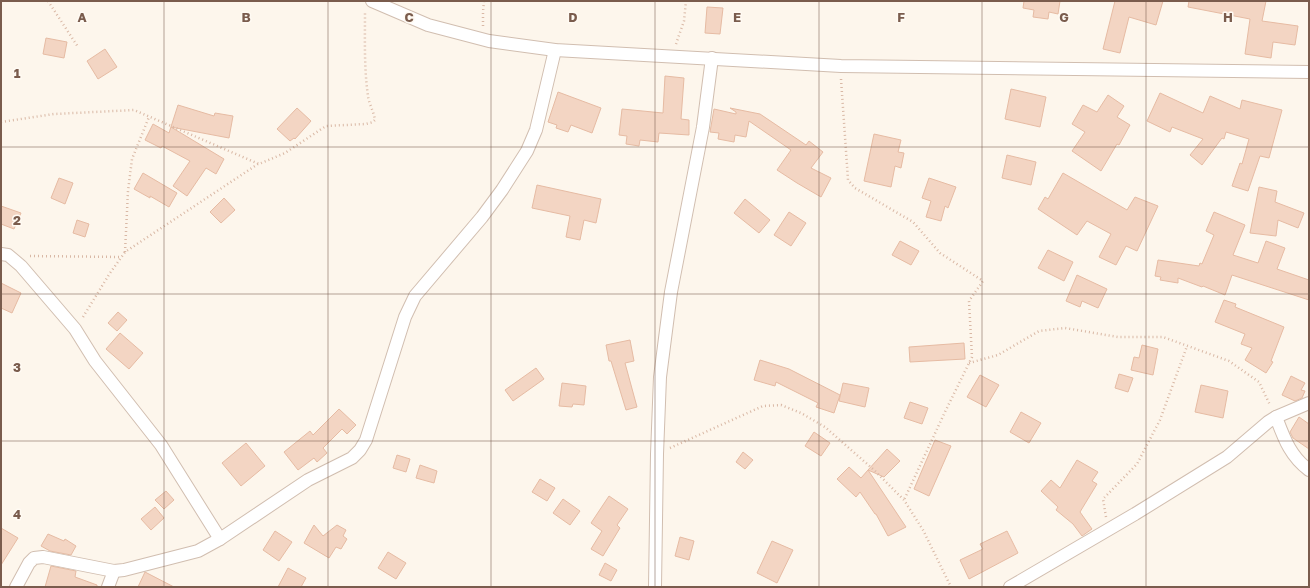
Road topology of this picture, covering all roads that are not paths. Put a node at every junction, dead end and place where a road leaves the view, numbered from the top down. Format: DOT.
graph roads {
  1 [pos="368,5"];
  2 [pos="555,50"];
  3 [pos="712,58"];
  4 [pos="1309,72"];
  5 [pos="4,255"];
  6 [pos="1309,403"];
  7 [pos="1276,417"];
  8 [pos="1309,470"];
  9 [pos="220,539"];
  10 [pos="114,571"];
  11 [pos="16,587"];
  12 [pos="108,587"];
  13 [pos="656,587"];
  14 [pos="1010,587"];
  1 -- 2 [label="street"];
  2 -- 3 [label="street"];
  2 -- 9 [label="street"];
  3 -- 4 [label="street"];
  3 -- 13 [label="street"];
  5 -- 9 [label="street"];
  6 -- 7 [label="street"];
  7 -- 8 [label="street"];
  7 -- 14 [label="street"];
  9 -- 10 [label="street"];
  10 -- 11 [label="street"];
  10 -- 12 [label="street"];
}
